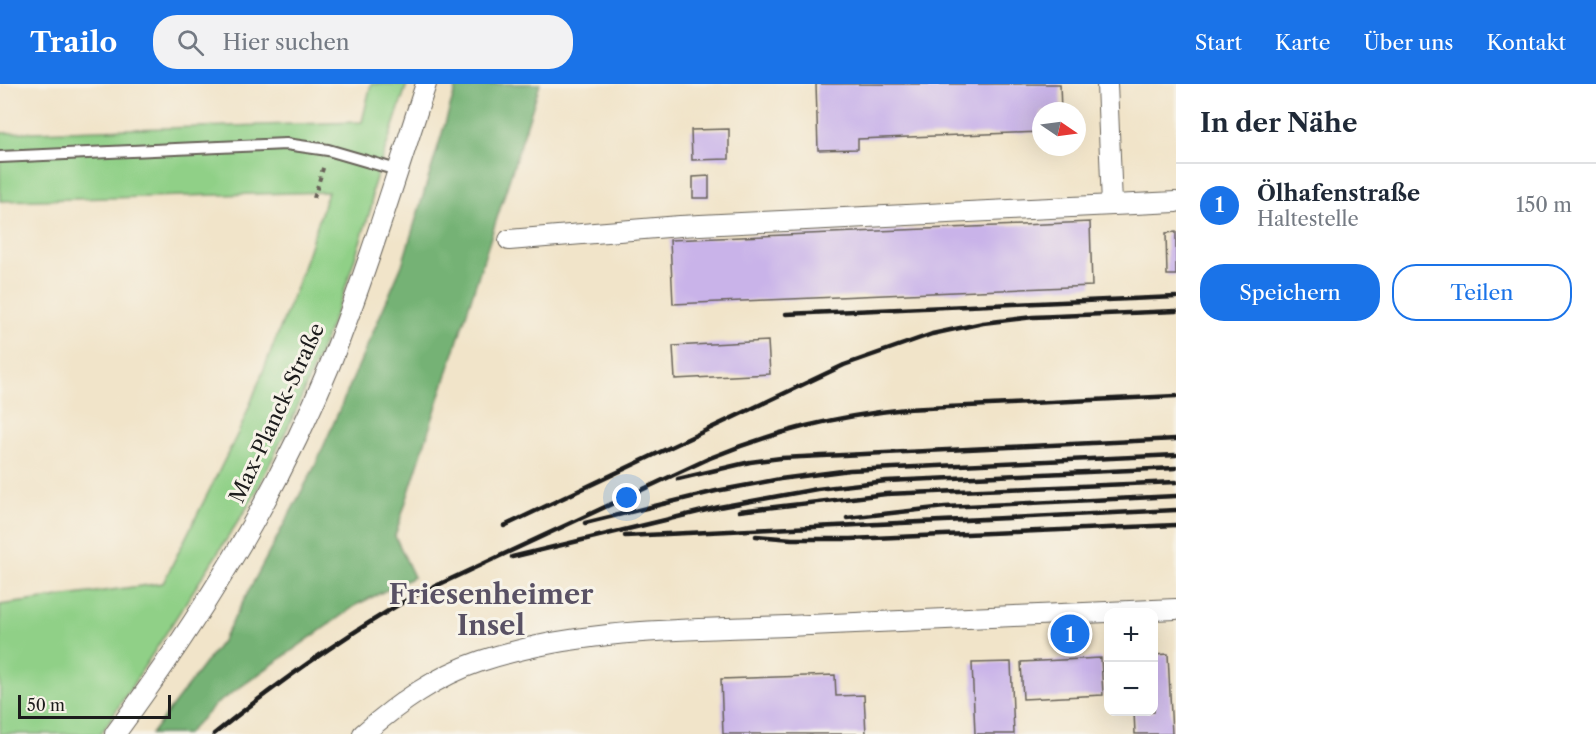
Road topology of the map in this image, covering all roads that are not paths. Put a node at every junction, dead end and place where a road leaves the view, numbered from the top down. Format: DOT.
graph roads {
  1 [pos="426,84"];
  2 [pos="1107,84"];
  3 [pos="0,157"];
  4 [pos="397,170"];
  5 [pos="1176,202"];
  6 [pos="1112,204"];
  7 [pos="508,240"];
  8 [pos="1176,609"];
  9 [pos="115,734"];
  10 [pos="363,734"];
  1 -- 4 [label="street, Max-Planck-Straße"];
  2 -- 6 [label="street"];
  3 -- 4 [label="lane"];
  4 -- 9 [label="street, Max-Planck-Straße"];
  5 -- 6 [label="street"];
  6 -- 7 [label="street"];
  8 -- 10 [label="street"];
}
